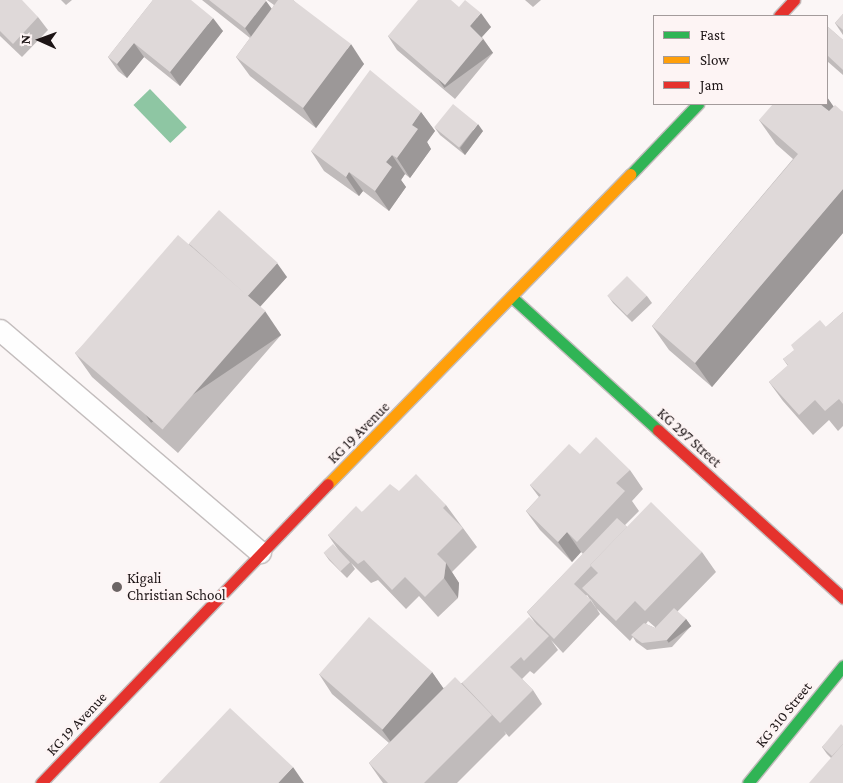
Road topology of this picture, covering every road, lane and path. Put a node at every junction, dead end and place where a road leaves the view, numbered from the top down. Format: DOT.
graph roads {
  1 [pos="794,0"];
  2 [pos="780,15"];
  3 [pos="697,105"];
  4 [pos="514,300"];
  5 [pos="0,330"];
  6 [pos="260,552"];
  7 [pos="843,598"];
  8 [pos="843,666"];
  9 [pos="41,783"];
  10 [pos="748,783"];
  1 -- 2 [label="main road"];
  3 -- 4 [label="main road, KG 19 Avenue"];
  4 -- 6 [label="main road, KG 19 Avenue"];
  4 -- 7 [label="main road, KG 297 Street"];
  5 -- 6 [label="lane"];
  6 -- 9 [label="main road, KG 19 Avenue"];
  8 -- 10 [label="main road, KG 310 Street"];
}
